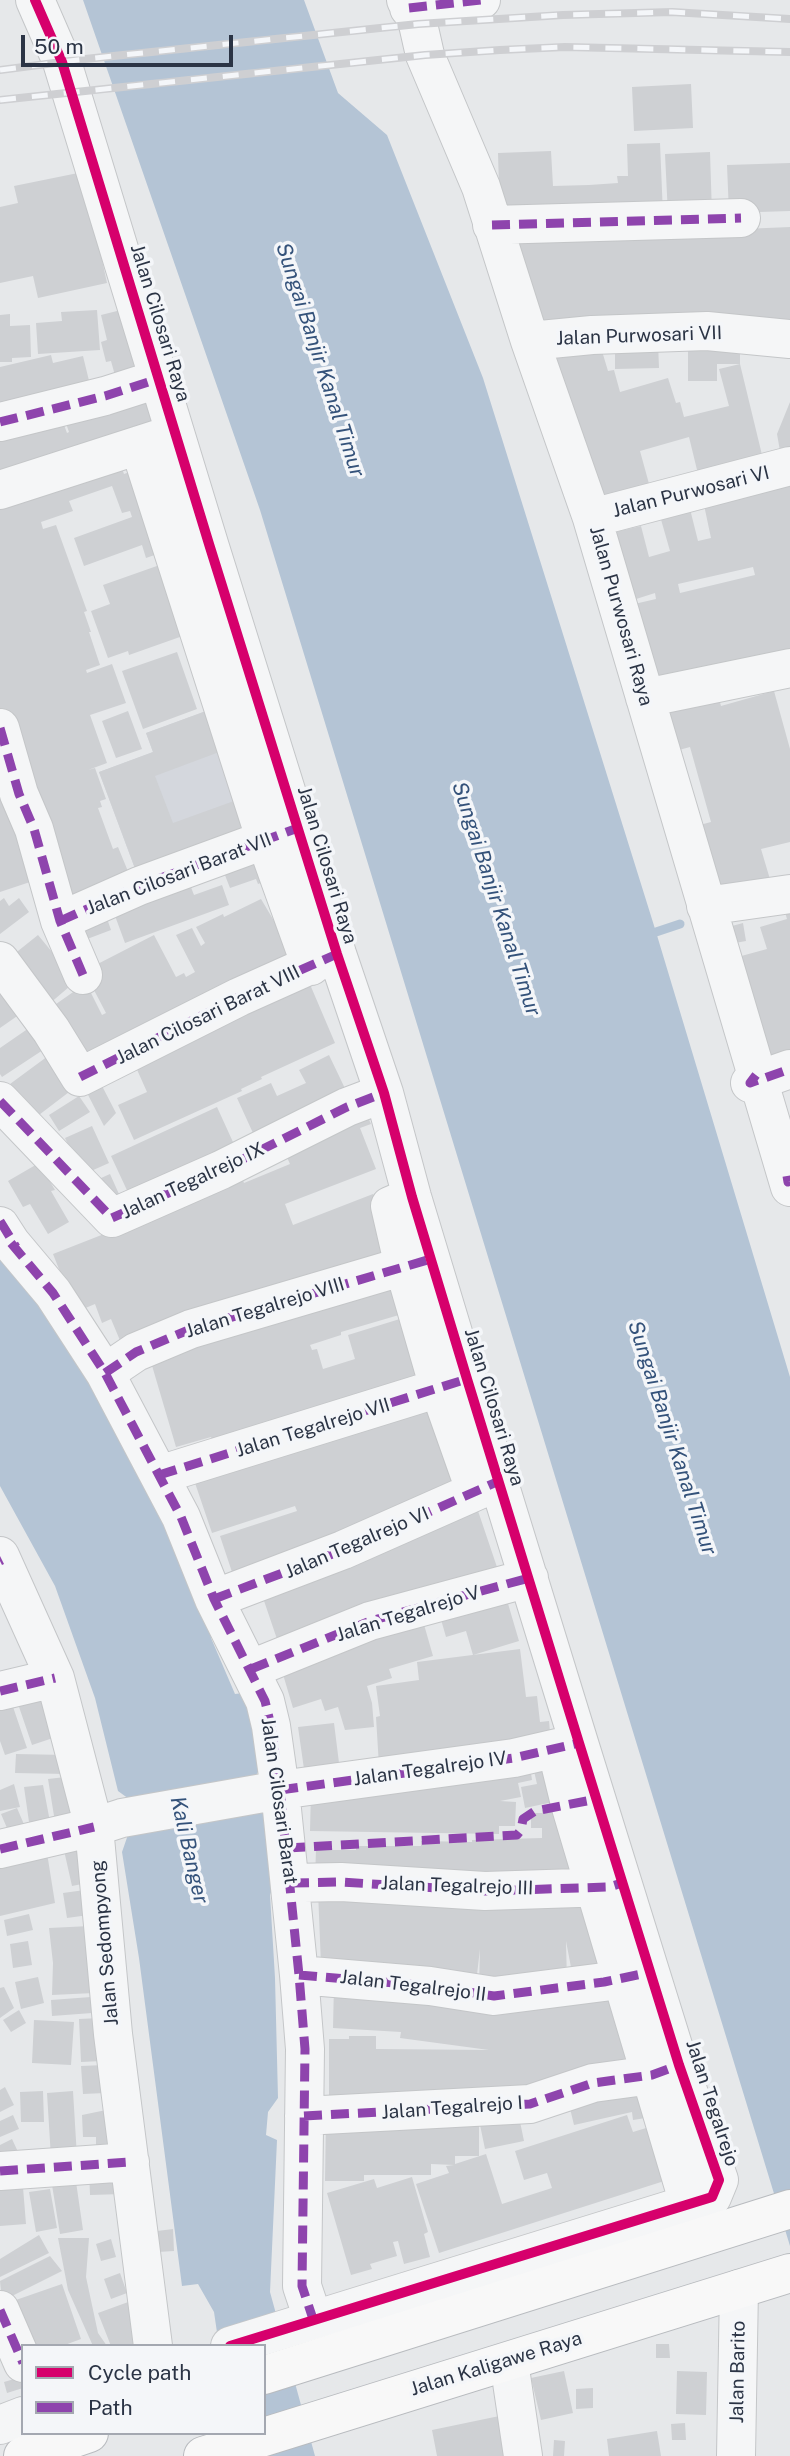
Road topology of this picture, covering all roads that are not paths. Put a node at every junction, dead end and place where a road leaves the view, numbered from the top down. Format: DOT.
graph roads {
  1 [pos="36,0"];
  2 [pos="481,0"];
  3 [pos="407,4"];
  4 [pos="741,218"];
  5 [pos="492,225"];
  6 [pos="790,339"];
  7 [pos="530,341"];
  8 [pos="158,379"];
  9 [pos="0,422"];
  10 [pos="175,433"];
  11 [pos="139,445"];
  12 [pos="790,466"];
  13 [pos="0,491"];
  14 [pos="592,518"];
  15 [pos="790,668"];
  16 [pos="645,698"];
  17 [pos="0,728"];
  18 [pos="282,834"];
  19 [pos="790,894"];
  20 [pos="706,906"];
  21 [pos="60,921"];
  22 [pos="324,960"];
  23 [pos="0,961"];
  24 [pos="83,975"];
  25 [pos="773,1072"];
  26 [pos="384,1093"];
  27 [pos="0,1101"];
  28 [pos="789,1182"];
  29 [pos="0,1223"];
  30 [pos="418,1263"];
  31 [pos="105,1373"];
  32 [pos="453,1384"];
  33 [pos="159,1475"];
  34 [pos="487,1487"];
  35 [pos="1,1559"];
  36 [pos="517,1582"];
  37 [pos="214,1600"];
  38 [pos="250,1669"];
  39 [pos="55,1678"];
  40 [pos="0,1691"];
  41 [pos="567,1746"];
  42 [pos="268,1792"];
  43 [pos="108,1823"];
  44 [pos="0,1849"];
  45 [pos="291,1883"];
  46 [pos="609,1885"];
  47 [pos="299,1975"];
  48 [pos="636,1975"];
  49 [pos="666,2070"];
  50 [pos="304,2116"];
  51 [pos="130,2162"];
  52 [pos="0,2171"];
  53 [pos="790,2209"];
  54 [pos="766,2280"];
  55 [pos="0,2310"];
  56 [pos="305,2322"];
  57 [pos="153,2344"];
  58 [pos="236,2344"];
  59 [pos="21,2358"];
  60 [pos="509,2362"];
  61 [pos="266,2374"];
  62 [pos="21,2417"];
  63 [pos="0,2425"];
  64 [pos="83,2435"];
  65 [pos="23,2456"];
  66 [pos="203,2456"];
  67 [pos="523,2456"];
  68 [pos="736,2456"];
  1 -- 8 [label="street, Jalan Cilosari Raya"];
  2 -- 3 [label="street"];
  3 -- 5 [label="street, Jalan Purwosari Raya"];
  4 -- 5 [label="street"];
  5 -- 7 [label="street, Jalan Purwosari Raya"];
  6 -- 7 [label="street, Jalan Purwosari VII"];
  7 -- 14 [label="street, Jalan Purwosari Raya"];
  8 -- 9 [label="street"];
  8 -- 10 [label="street, Jalan Cilosari Raya"];
  10 -- 11 [label="street"];
  10 -- 18 [label="street, Jalan Cilosari Raya"];
  11 -- 13 [label="street"];
  11 -- 18 [label="street"];
  12 -- 14 [label="street, Jalan Purwosari VI"];
  14 -- 16 [label="street, Jalan Purwosari Raya"];
  15 -- 16 [label="street"];
  16 -- 20 [label="street, Jalan Purwosari Raya"];
  17 -- 21 [label="street"];
  18 -- 21 [label="street, Jalan Cilosari Barat VII"];
  18 -- 22 [label="street, Jalan Cilosari Raya"];
  19 -- 20 [label="street"];
  20 -- 25 [label="street, Jalan Purwosari Raya"];
  21 -- 24 [label="street"];
  22 -- 23 [label="street, Jalan Cilosari Barat VIII"];
  22 -- 26 [label="street, Jalan Cilosari Raya"];
  25 -- 28 [label="street, Jalan Purwosari Raya"];
  26 -- 27 [label="street, Jalan Tegalrejo IX"];
  26 -- 30 [label="street, Jalan Cilosari Raya"];
  29 -- 31 [label="street, Jalan Cilosari Barat"];
  30 -- 31 [label="street, Jalan Tegalrejo VIII"];
  30 -- 32 [label="street, Jalan Cilosari Raya"];
  31 -- 33 [label="street, Jalan Cilosari Barat"];
  32 -- 33 [label="street, Jalan Tegalrejo VII"];
  32 -- 34 [label="street, Jalan Cilosari Raya"];
  33 -- 37 [label="street, Jalan Cilosari Barat"];
  34 -- 36 [label="street, Jalan Cilosari Raya"];
  34 -- 37 [label="street, Jalan Tegalrejo VI"];
  35 -- 39 [label="street, Jalan Sedompyong"];
  36 -- 38 [label="street, Jalan Tegalrejo V"];
  36 -- 41 [label="street, Jalan Cilosari Raya"];
  37 -- 38 [label="street, Jalan Cilosari Barat"];
  38 -- 42 [label="street, Jalan Cilosari Barat"];
  39 -- 40 [label="street"];
  39 -- 43 [label="street, Jalan Sedompyong"];
  41 -- 42 [label="street, Jalan Tegalrejo IV"];
  41 -- 46 [label="street, Jalan Tegalrejo"];
  42 -- 43 [label="street, Jalan Tegalrejo IV"];
  42 -- 45 [label="street, Jalan Cilosari Barat"];
  43 -- 44 [label="street, Jalan Tegalrejo IV"];
  43 -- 51 [label="street, Jalan Sedompyong"];
  45 -- 46 [label="street, Jalan Tegalrejo III"];
  45 -- 47 [label="street, Jalan Cilosari Barat"];
  46 -- 48 [label="street, Jalan Tegalrejo"];
  47 -- 48 [label="street, Jalan Tegalrejo II"];
  47 -- 50 [label="street, Jalan Cilosari Barat"];
  48 -- 49 [label="street, Jalan Tegalrejo"];
  49 -- 50 [label="street, Jalan Tegalrejo I"];
  49 -- 56 [label="street, Jalan Tegalrejo"];
  50 -- 56 [label="street, Jalan Cilosari Barat"];
  51 -- 52 [label="street"];
  51 -- 57 [label="street, Jalan Sedompyong"];
  53 -- 61 [label="highway"];
  54 -- 60 [label="highway, Jalan Kaligawe Raya"];
  54 -- 68 [label="street, Jalan Barito"];
  55 -- 59 [label="street"];
  56 -- 58 [label="street, Jalan Tegalrejo"];
  60 -- 66 [label="highway, Jalan Kaligawe Raya"];
  60 -- 67 [label="street"];
  62 -- 63 [label="street"];
  64 -- 65 [label="highway"];
}
